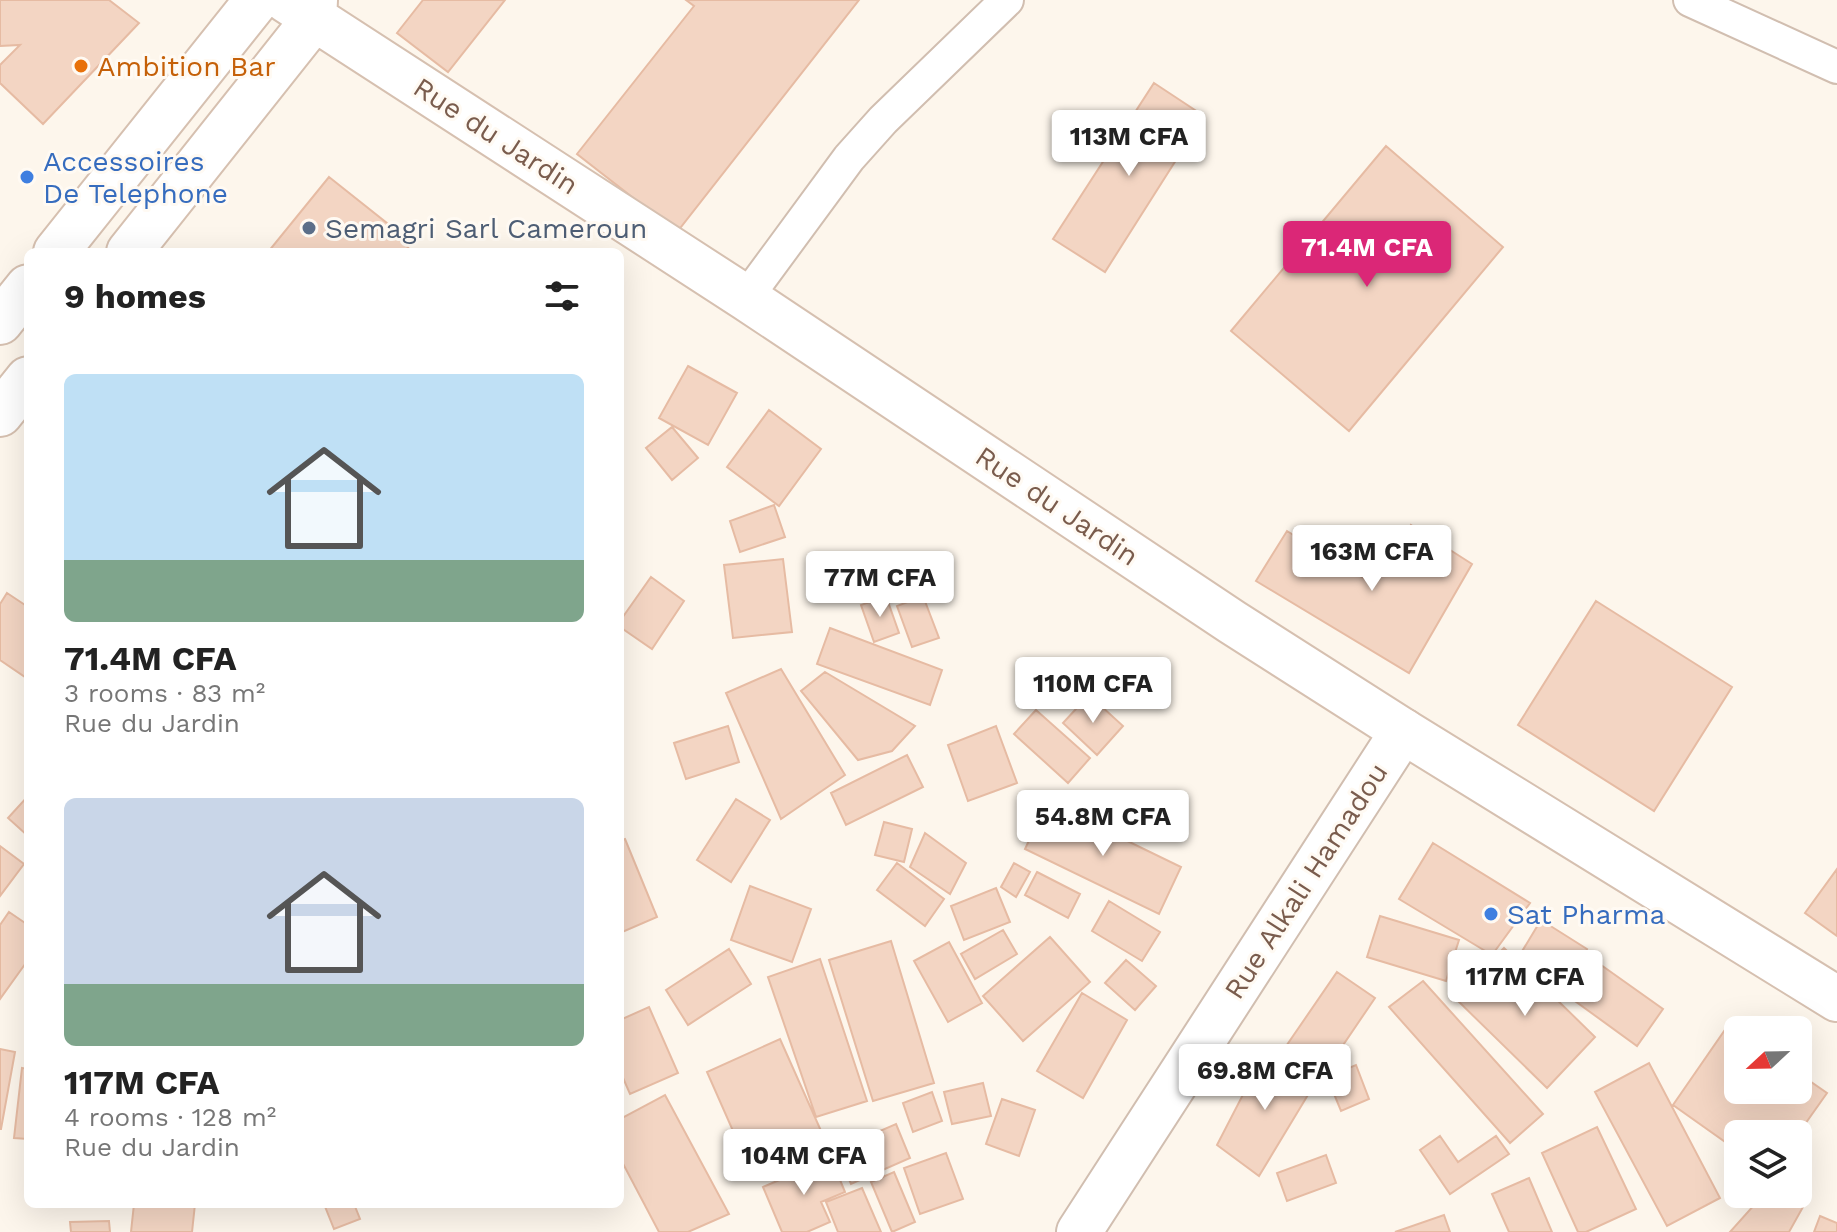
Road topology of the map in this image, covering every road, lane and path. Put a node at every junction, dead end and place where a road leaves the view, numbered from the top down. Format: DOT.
graph roads {
  1 [pos="257,0"];
  2 [pos="1007,0"];
  3 [pos="1690,0"];
  4 [pos="305,6"];
  5 [pos="1837,67"];
  6 [pos="59,248"];
  7 [pos="132,248"];
  8 [pos="24,292"];
  9 [pos="746,298"];
  10 [pos="0,322"];
  11 [pos="24,384"];
  12 [pos="0,414"];
  13 [pos="1403,731"];
  14 [pos="1837,999"];
  15 [pos="1079,1232"];
  1 -- 6 [label="main road"];
  2 -- 9 [label="lane"];
  3 -- 5 [label="lane"];
  4 -- 7 [label="main road"];
  4 -- 9 [label="main road, Rue du Jardin"];
  8 -- 10 [label="main road"];
  9 -- 13 [label="main road, Rue du Jardin"];
  11 -- 12 [label="main road"];
  13 -- 14 [label="main road, Rue du Jardin"];
  13 -- 15 [label="main road, Rue Alkali Hamadou"];
}
